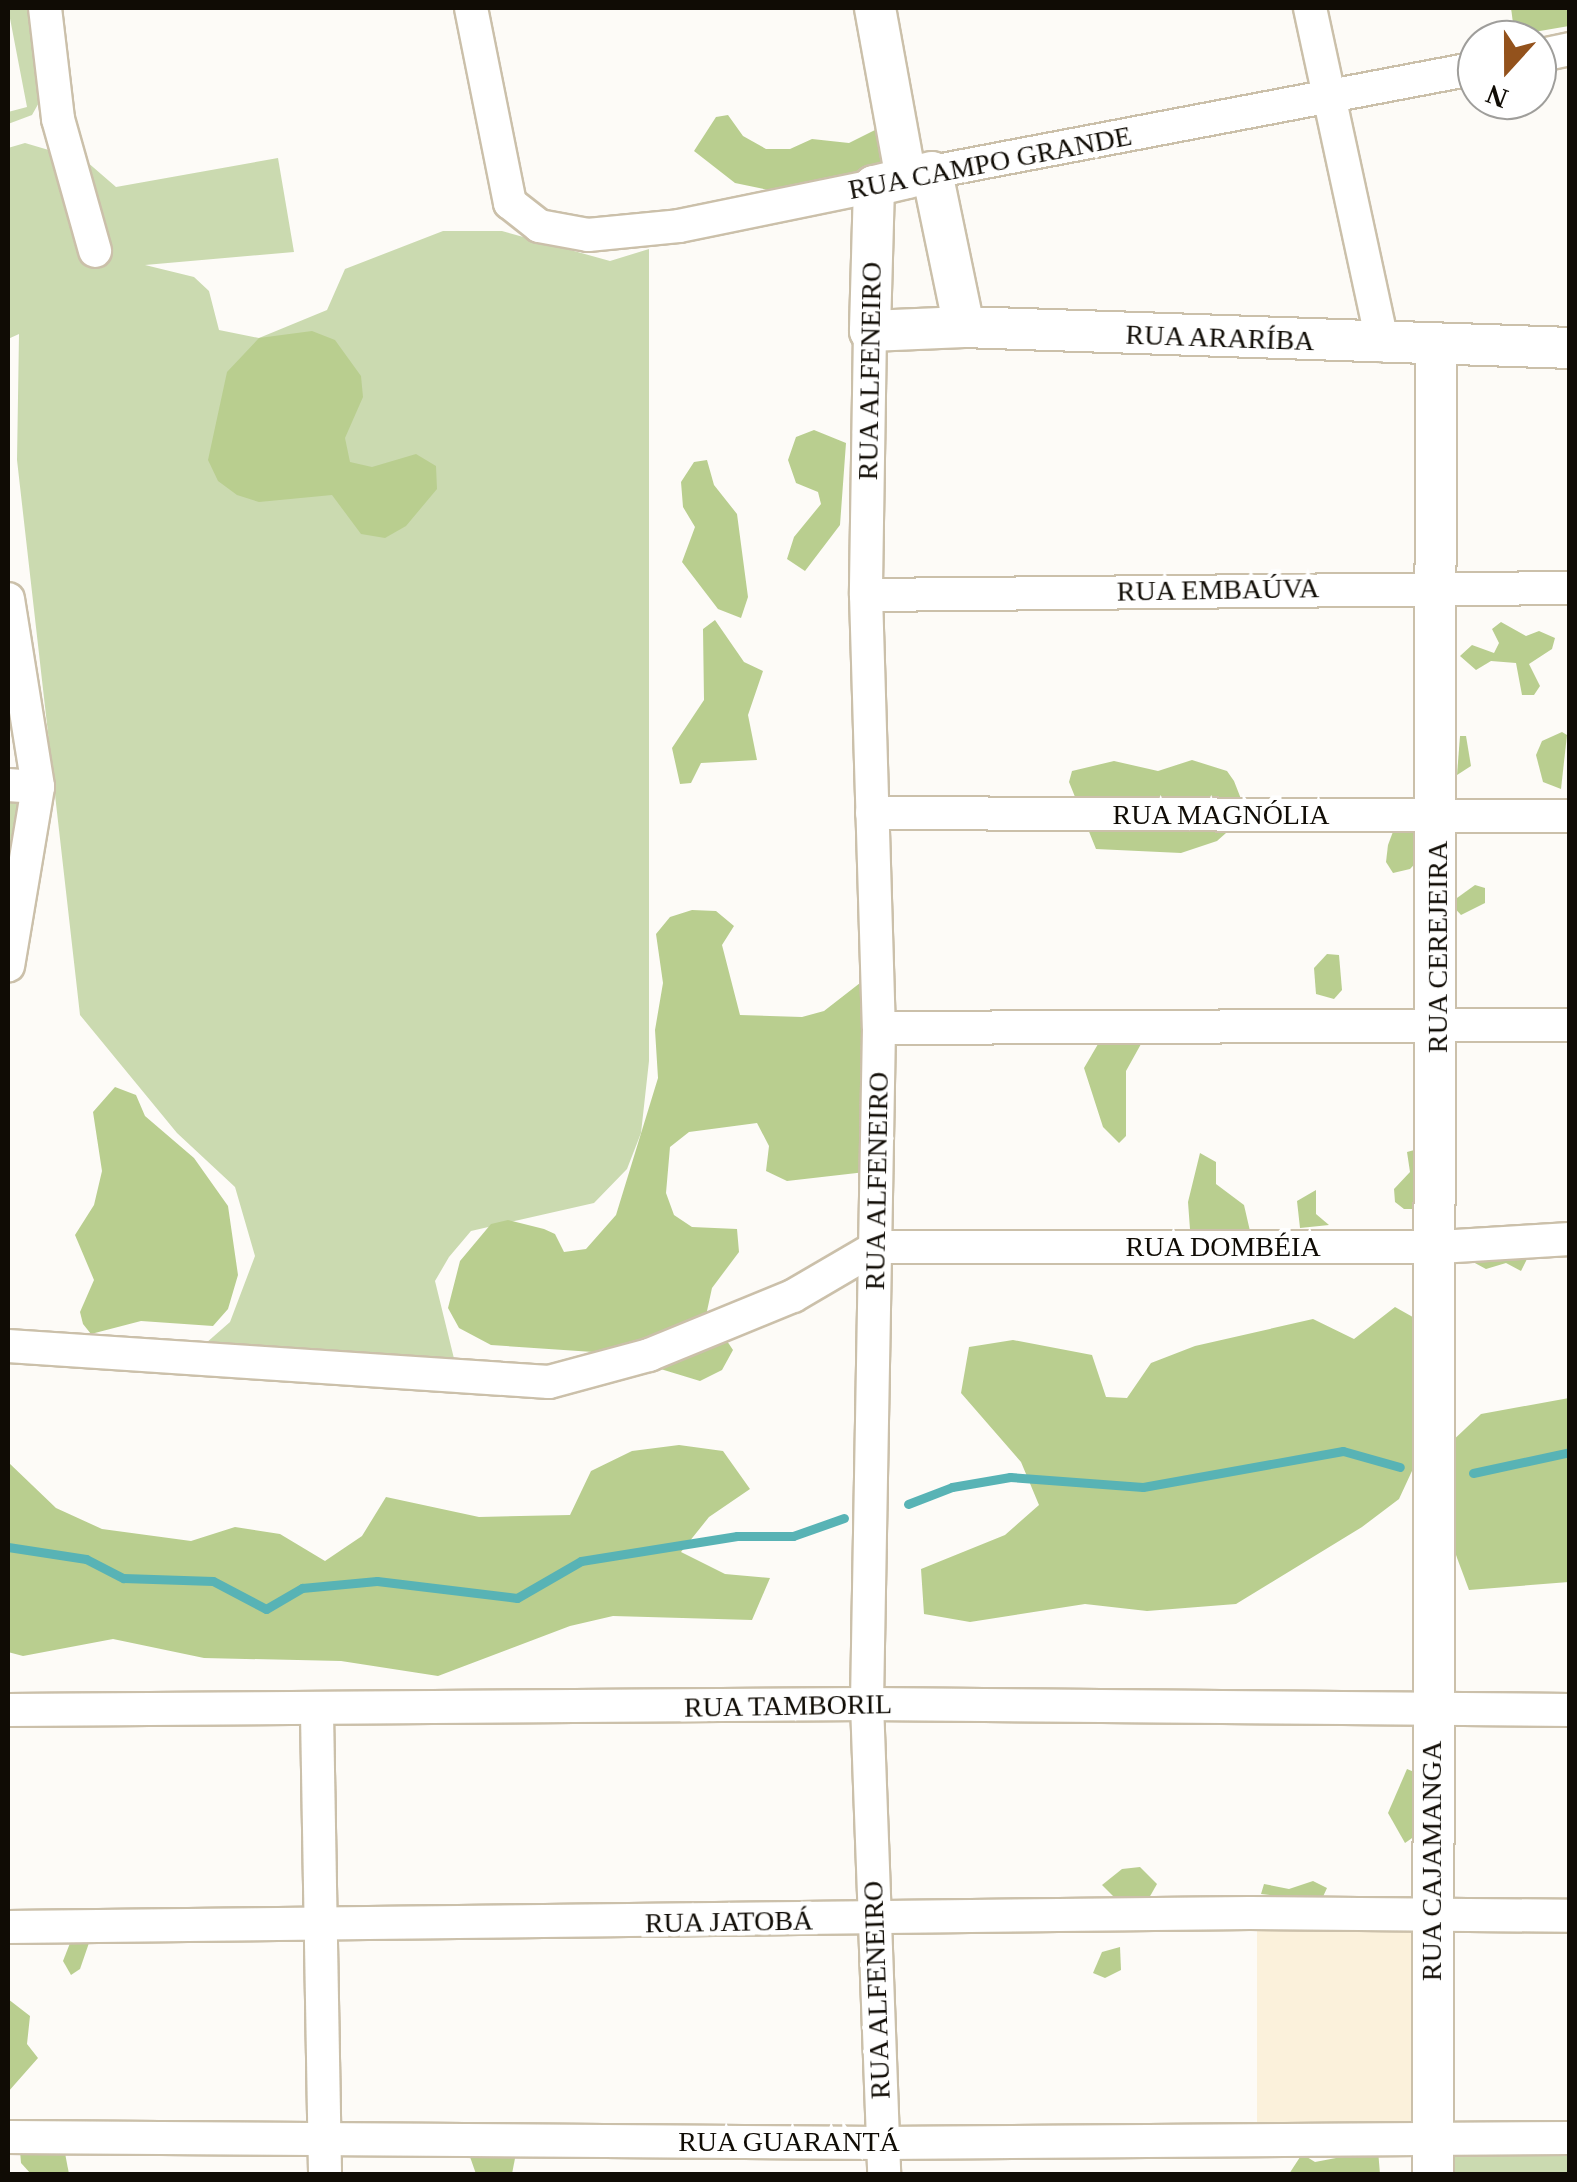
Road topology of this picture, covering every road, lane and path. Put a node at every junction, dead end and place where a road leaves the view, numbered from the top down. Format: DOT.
graph roads {
  1 [pos="45,8"];
  2 [pos="471,8"];
  3 [pos="875,8"];
  4 [pos="1310,8"];
  5 [pos="1457,72"];
  6 [pos="1330,98"];
  7 [pos="904,179"];
  8 [pos="95,251"];
  9 [pos="964,327"];
  10 [pos="870,331"];
  11 [pos="1382,345"];
  12 [pos="1436,346"];
  13 [pos="1570,348"];
  14 [pos="1435,587"];
  15 [pos="1570,588"];
  16 [pos="866,595"];
  17 [pos="8,599"];
  18 [pos="22,786"];
  19 [pos="872,813"];
  20 [pos="1570,816"];
  21 [pos="1438,817"];
  22 [pos="8,966"];
  23 [pos="1438,1026"];
  24 [pos="1570,1026"];
  25 [pos="879,1028"];
  26 [pos="1570,1239"];
  27 [pos="877,1246"];
  28 [pos="1439,1247"];
  29 [pos="8,1346"];
  30 [pos="1436,1548"];
  31 [pos="867,1704"];
  32 [pos="1430,1709"];
  33 [pos="8,1710"];
  34 [pos="1570,1710"];
  35 [pos="317,1712"];
  36 [pos="1433,1913"];
  37 [pos="1570,1916"];
  38 [pos="874,1920"];
  39 [pos="8,1927"];
  40 [pos="324,1927"];
  41 [pos="8,2136"];
  42 [pos="325,2138"];
  43 [pos="1570,2138"];
  44 [pos="1434,2156"];
  45 [pos="883,2159"];
  46 [pos="326,2174"];
  1 -- 8 [label="street"];
  2 -- 7 [label="street, RUA CAMPO GRANDE"];
  3 -- 7 [label="street"];
  4 -- 6 [label="street"];
  5 -- 6 [label="street, RUA CAMPO GRANDE"];
  6 -- 7 [label="street, RUA CAMPO GRANDE"];
  6 -- 11 [label="street"];
  7 -- 9 [label="street"];
  7 -- 10 [label="street, RUA ALFENEIRO"];
  9 -- 10 [label="street, RUA ARARÍBA"];
  9 -- 11 [label="street, RUA ARARÍBA"];
  10 -- 16 [label="street, RUA ALFENEIRO"];
  11 -- 12 [label="street, RUA ARARÍBA"];
  12 -- 13 [label="street, RUA ARARÍBA"];
  12 -- 14 [label="street, RUA CEREJEIRA"];
  14 -- 15 [label="street, RUA EMBAÚVA"];
  14 -- 16 [label="street, RUA EMBAÚVA"];
  14 -- 21 [label="street, RUA CEREJEIRA"];
  16 -- 19 [label="street, RUA ALFENEIRO"];
  17 -- 18 [label="street"];
  18 -- 22 [label="street"];
  19 -- 21 [label="street, RUA MAGNÓLIA"];
  19 -- 25 [label="street, RUA ALFENEIRO"];
  20 -- 21 [label="street, RUA MAGNÓLIA"];
  21 -- 23 [label="street, RUA CEREJEIRA"];
  23 -- 24 [label="street"];
  23 -- 25 [label="street"];
  23 -- 28 [label="street, RUA CEREJEIRA"];
  25 -- 27 [label="street, RUA ALFENEIRO"];
  26 -- 28 [label="street, RUA DOMBÉIA"];
  27 -- 28 [label="street, RUA DOMBÉIA"];
  27 -- 29 [label="street"];
  27 -- 31 [label="street, RUA ALFENEIRO"];
  28 -- 30 [label="street, RUA CEREJEIRA"];
  30 -- 32 [label="street, RUA CAJAMANGA"];
  31 -- 32 [label="street, RUA TAMBORIL"];
  31 -- 35 [label="street, RUA TAMBORIL"];
  31 -- 38 [label="street, RUA ALFENEIRO"];
  32 -- 34 [label="street, RUA TAMBORIL"];
  32 -- 36 [label="street, RUA CAJAMANGA"];
  33 -- 35 [label="street, RUA TAMBORIL"];
  35 -- 40 [label="street"];
  36 -- 37 [label="street, RUA JATOBÁ"];
  36 -- 38 [label="street, RUA JATOBÁ"];
  36 -- 44 [label="street, RUA CAJAMANGA"];
  38 -- 40 [label="street, RUA JATOBÁ"];
  38 -- 45 [label="street, RUA ALFENEIRO"];
  39 -- 40 [label="street, RUA JATOBÁ"];
  40 -- 42 [label="street"];
  41 -- 42 [label="street, RUA GUARANTÁ"];
  42 -- 45 [label="street, RUA GUARANTÁ"];
  42 -- 46 [label="street"];
  43 -- 44 [label="street, RUA GUARANTÁ"];
  44 -- 45 [label="street, RUA GUARANTÁ"];
}
